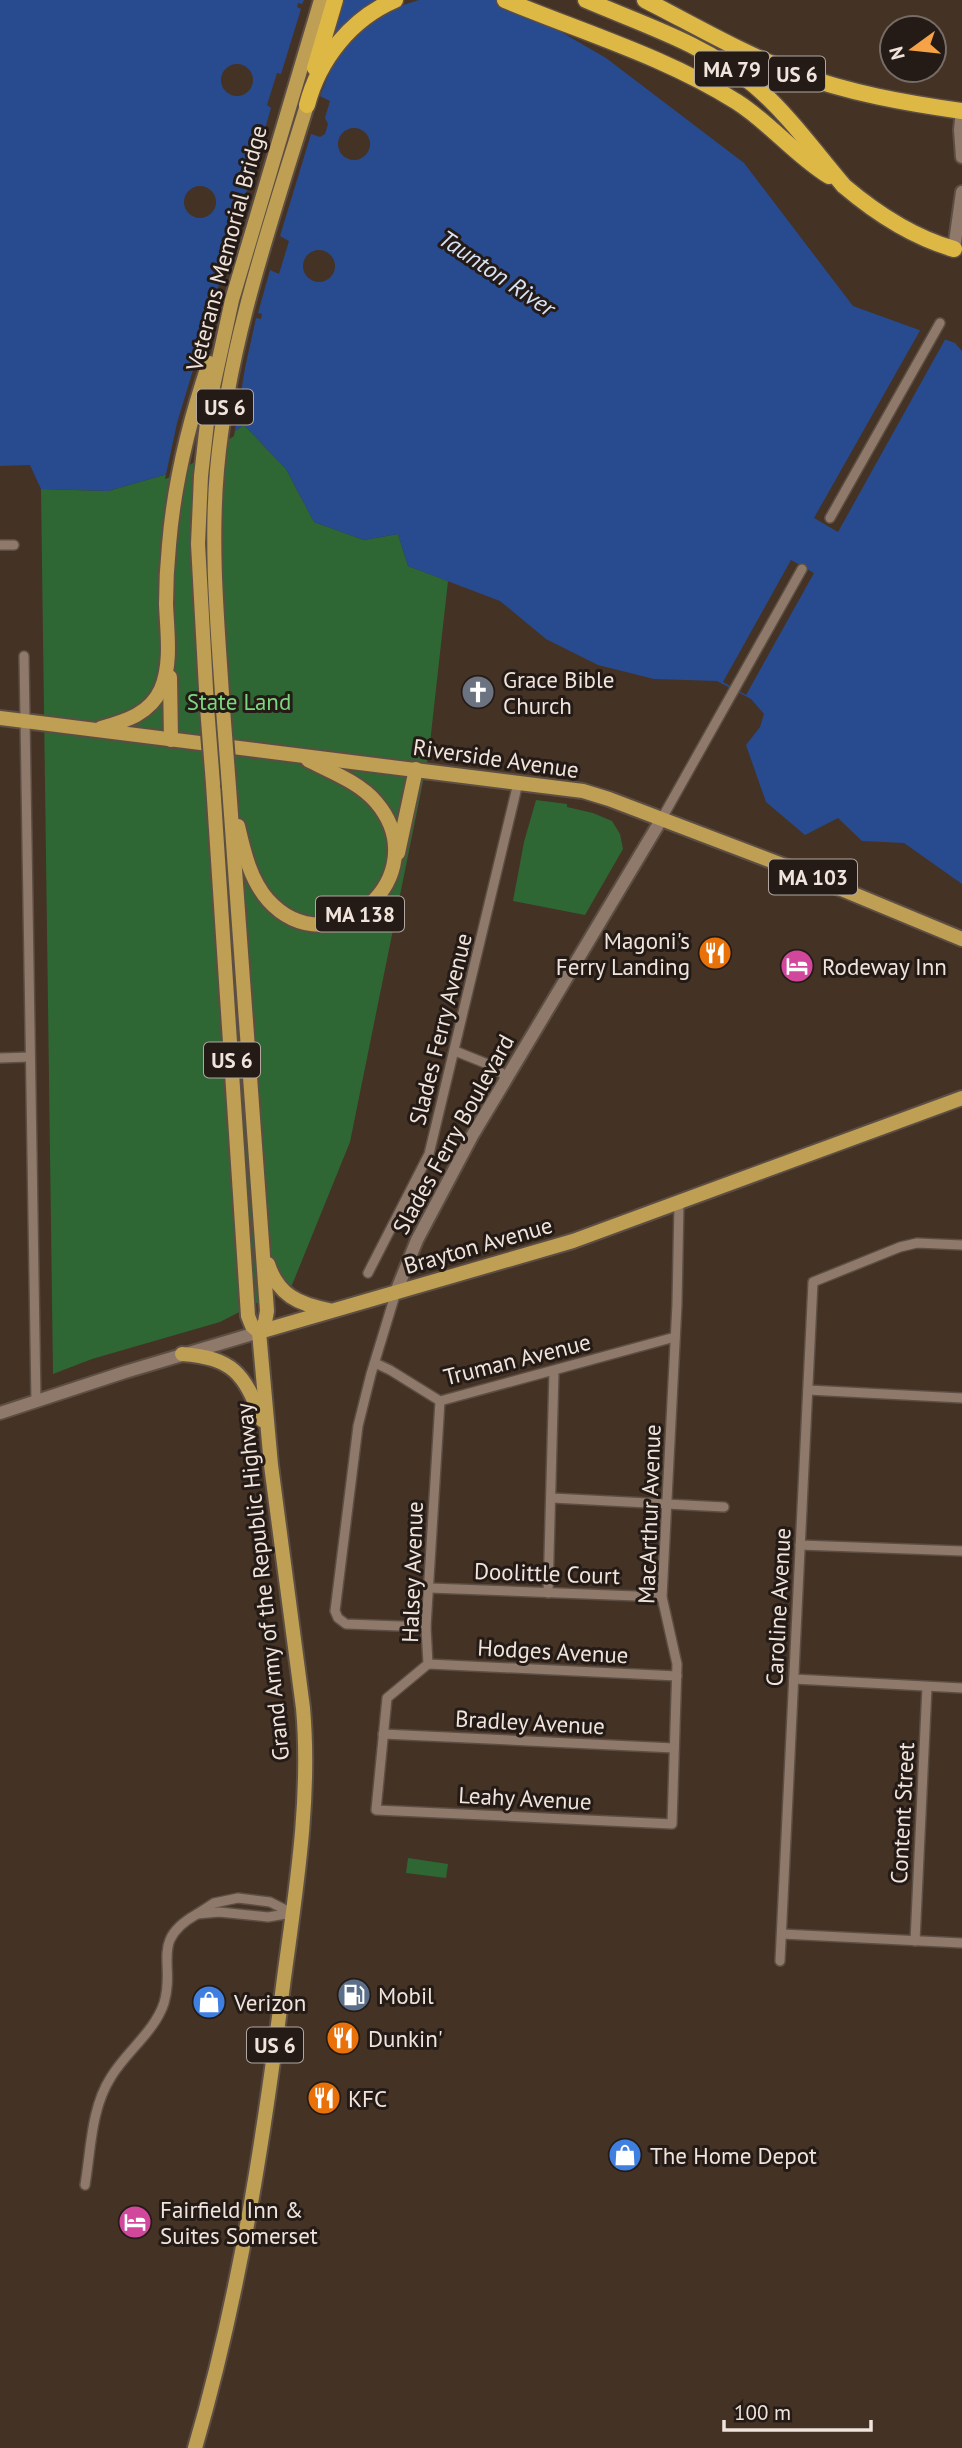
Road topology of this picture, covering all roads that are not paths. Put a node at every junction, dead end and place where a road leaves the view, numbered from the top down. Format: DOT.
graph roads {
  1 [pos="321,0"];
  2 [pos="335,0"];
  3 [pos="395,0"];
  4 [pos="505,0"];
  5 [pos="586,0"];
  6 [pos="645,0"];
  7 [pos="307,105"];
  8 [pos="962,110"];
  9 [pos="962,157"];
  10 [pos="844,186"];
  11 [pos="962,192"];
  12 [pos="954,249"];
  13 [pos="242,265"];
  14 [pos="940,323"];
  15 [pos="830,518"];
  16 [pos="0,545"];
  17 [pos="14,545"];
  18 [pos="802,569"];
  19 [pos="167,637"];
  20 [pos="24,656"];
  21 [pos="0,718"];
  22 [pos="25,722"];
  23 [pos="92,730"];
  24 [pos="171,740"];
  25 [pos="298,755"];
  26 [pos="416,769"];
  27 [pos="519,783"];
  28 [pos="229,787"];
  29 [pos="661,820"];
  30 [pos="393,869"];
  31 [pos="962,939"];
  32 [pos="455,1051"];
  33 [pos="30,1057"];
  34 [pos="0,1058"];
  35 [pos="507,1077"];
  36 [pos="962,1098"];
  37 [pos="679,1203"];
  38 [pos="262,1242"];
  39 [pos="962,1245"];
  40 [pos="368,1273"];
  41 [pos="396,1292"];
  42 [pos="333,1310"];
  43 [pos="259,1332"];
  44 [pos="675,1337"];
  45 [pos="182,1354"];
  46 [pos="374,1363"];
  47 [pos="554,1371"];
  48 [pos="808,1390"];
  49 [pos="962,1398"];
  50 [pos="36,1401"];
  51 [pos="440,1401"];
  52 [pos="0,1413"];
  53 [pos="269,1439"];
  54 [pos="552,1499"];
  55 [pos="667,1504"];
  56 [pos="724,1507"];
  57 [pos="800,1545"];
  58 [pos="962,1550"];
  59 [pos="430,1588"];
  60 [pos="548,1593"];
  61 [pos="662,1597"];
  62 [pos="426,1627"];
  63 [pos="428,1664"];
  64 [pos="677,1676"];
  65 [pos="794,1679"];
  66 [pos="927,1687"];
  67 [pos="962,1688"];
  68 [pos="383,1734"];
  69 [pos="674,1748"];
  70 [pos="376,1810"];
  71 [pos="672,1824"];
  72 [pos="292,1913"];
  73 [pos="197,1914"];
  74 [pos="782,1934"];
  75 [pos="915,1941"];
  76 [pos="962,1943"];
  77 [pos="780,1961"];
  78 [pos="85,2185"];
  79 [pos="195,2448"];
  1 -- 13 [label="main road, Veterans Memorial Bridge / US 6"];
  2 -- 7 [label="highway"];
  3 -- 7 [label="highway, US 6"];
  4 -- 10 [label="highway, US 6"];
  5 -- 10 [label="highway, MA 79"];
  6 -- 8 [label="highway, US 6"];
  7 -- 28 [label="main road, Veterans Memorial Bridge / US 6, bridge"];
  8 -- 9 [label="main road"];
  10 -- 12 [label="highway, US 6"];
  11 -- 12 [label="main road"];
  13 -- 19 [label="main road, MA 138"];
  13 -- 43 [label="main road, Veterans Memorial Bridge / US 6, bridge"];
  14 -- 15 [label="street"];
  16 -- 17 [label="street"];
  18 -- 29 [label="street"];
  19 -- 23 [label="main road, MA 138"];
  19 -- 24 [label="main road"];
  20 -- 22 [label="street"];
  21 -- 22 [label="main road, Riverside Avenue / MA 138"];
  22 -- 23 [label="main road, Riverside Avenue / MA 138"];
  22 -- 33 [label="street"];
  23 -- 24 [label="main road, Riverside Avenue / MA 138"];
  24 -- 25 [label="main road, Riverside Avenue / MA 138"];
  25 -- 26 [label="main road, Riverside Avenue / MA 103"];
  25 -- 30 [label="main road, MA 138"];
  26 -- 27 [label="main road, Riverside Avenue / MA 103"];
  26 -- 30 [label="main road"];
  27 -- 29 [label="main road, Riverside Avenue / MA 103"];
  27 -- 32 [label="street, Slades Ferry Avenue"];
  28 -- 30 [label="main road, MA 138"];
  28 -- 38 [label="main road, US 6"];
  29 -- 31 [label="main road, Riverside Avenue / MA 103"];
  29 -- 35 [label="main road, Slades Ferry Boulevard"];
  32 -- 35 [label="street"];
  32 -- 40 [label="street, Slades Ferry Avenue"];
  33 -- 34 [label="street"];
  33 -- 50 [label="street"];
  35 -- 41 [label="main road, Slades Ferry Boulevard"];
  36 -- 37 [label="main road, Brayton Avenue"];
  37 -- 41 [label="main road, Brayton Avenue"];
  37 -- 44 [label="street, MacArthur Avenue"];
  38 -- 42 [label="main road"];
  38 -- 43 [label="main road, US 6"];
  39 -- 48 [label="street, Caroline Avenue"];
  41 -- 42 [label="main road, Brayton Avenue"];
  41 -- 46 [label="street, Slades Ferry Boulevard"];
  42 -- 43 [label="main road, Brayton Avenue"];
  43 -- 45 [label="main road, Brayton Avenue"];
  43 -- 53 [label="main road, Grand Army of the Republic Highway / US 6"];
  44 -- 47 [label="street, Truman Avenue"];
  44 -- 55 [label="street, MacArthur Avenue"];
  45 -- 50 [label="main road, Brayton Avenue"];
  45 -- 53 [label="main road"];
  46 -- 51 [label="street, Truman Avenue"];
  46 -- 62 [label="street, Slades Ferry Boulevard"];
  47 -- 51 [label="street, Truman Avenue"];
  47 -- 54 [label="street"];
  48 -- 49 [label="street"];
  48 -- 57 [label="street, Caroline Avenue"];
  50 -- 52 [label="main road, Brayton Avenue"];
  51 -- 59 [label="street, Halsey Avenue"];
  53 -- 72 [label="main road, Grand Army of the Republic Highway / US 6"];
  54 -- 55 [label="street"];
  54 -- 60 [label="street"];
  55 -- 56 [label="street"];
  55 -- 61 [label="street, MacArthur Avenue"];
  57 -- 58 [label="street"];
  57 -- 65 [label="street, Caroline Avenue"];
  59 -- 60 [label="street, Doolittle Court"];
  59 -- 62 [label="street, Halsey Avenue"];
  60 -- 61 [label="street, Doolittle Court"];
  61 -- 64 [label="street, MacArthur Avenue"];
  62 -- 63 [label="street, Halsey Avenue"];
  63 -- 64 [label="street, Hodges Avenue"];
  63 -- 68 [label="street, Halsey Avenue"];
  64 -- 69 [label="street, MacArthur Avenue"];
  65 -- 66 [label="street"];
  65 -- 74 [label="street, Caroline Avenue"];
  66 -- 67 [label="street"];
  66 -- 75 [label="street, Content Street"];
  68 -- 69 [label="street, Bradley Avenue"];
  68 -- 70 [label="street, Halsey Avenue"];
  69 -- 71 [label="street, MacArthur Avenue"];
  70 -- 71 [label="street, Leahy Avenue"];
  72 -- 73 [label="street"];
  72 -- 73 [label="street"];
  72 -- 79 [label="main road, Grand Army of the Republic Highway / US 6"];
  73 -- 78 [label="street"];
  74 -- 75 [label="street"];
  74 -- 77 [label="street, Caroline Avenue"];
  75 -- 76 [label="street"];
}
